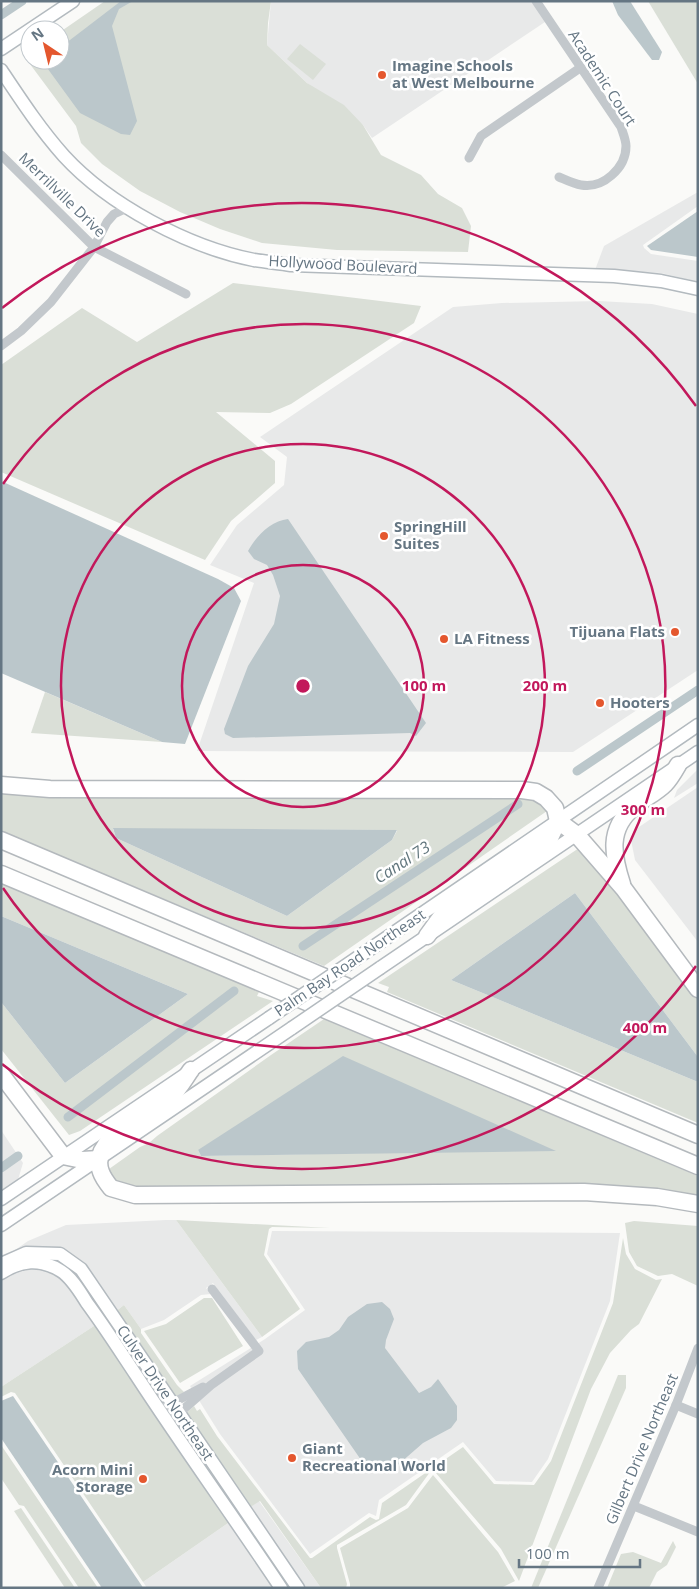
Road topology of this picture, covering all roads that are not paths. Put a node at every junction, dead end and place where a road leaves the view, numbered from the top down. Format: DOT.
graph roads {
  1 [pos="73,1"];
  2 [pos="536,1"];
  3 [pos="1,49"];
  4 [pos="580,68"];
  5 [pos="1,70"];
  6 [pos="1,155"];
  7 [pos="469,158"];
  8 [pos="559,177"];
  9 [pos="127,208"];
  10 [pos="94,247"];
  11 [pos="698,289"];
  12 [pos="186,294"];
  13 [pos="1,346"];
  14 [pos="698,725"];
  15 [pos="698,752"];
  16 [pos="678,765"];
  17 [pos="1,785"];
  18 [pos="558,821"];
  19 [pos="577,834"];
  20 [pos="1,840"];
  21 [pos="1,874"];
  22 [pos="624,889"];
  23 [pos="427,936"];
  24 [pos="698,989"];
  25 [pos="191,1070"];
  26 [pos="1,1074"];
  27 [pos="698,1134"];
  28 [pos="63,1156"];
  29 [pos="99,1159"];
  30 [pos="698,1166"];
  31 [pos="1,1199"];
  32 [pos="698,1204"];
  33 [pos="1,1225"];
  34 [pos="1,1264"];
  35 [pos="1,1274"];
  36 [pos="212,1289"];
  37 [pos="698,1348"];
  38 [pos="676,1405"];
  39 [pos="175,1409"];
  40 [pos="698,1414"];
  41 [pos="163,1415"];
  42 [pos="634,1506"];
  43 [pos="698,1532"];
  44 [pos="281,1588"];
  45 [pos="298,1588"];
  46 [pos="598,1588"];
  1 -- 3 [label="street"];
  2 -- 4 [label="street, Academic Court"];
  4 -- 7 [label="street"];
  4 -- 8 [label="street, Academic Court"];
  5 -- 9 [label="street, Hollywood Boulevard"];
  6 -- 10 [label="street, Merrillville Drive"];
  9 -- 10 [label="street"];
  9 -- 11 [label="street, Hollywood Boulevard"];
  10 -- 12 [label="street, Merrillville Drive"];
  10 -- 13 [label="street"];
  14 -- 18 [label="street, Palm Bay Road Northeast"];
  15 -- 16 [label="street, Palm Bay Road Northeast"];
  16 -- 19 [label="street, Palm Bay Road Northeast"];
  16 -- 22 [label="highway"];
  17 -- 18 [label="highway"];
  18 -- 19 [label="highway"];
  18 -- 23 [label="highway"];
  18 -- 25 [label="street, Palm Bay Road Northeast, bridge"];
  19 -- 22 [label="highway"];
  19 -- 23 [label="street, Palm Bay Road Northeast"];
  20 -- 27 [label="highway"];
  21 -- 30 [label="highway"];
  22 -- 24 [label="highway"];
  23 -- 29 [label="street, Palm Bay Road Northeast, bridge"];
  25 -- 28 [label="street, Palm Bay Road Northeast"];
  25 -- 29 [label="highway"];
  26 -- 28 [label="highway"];
  28 -- 29 [label="highway"];
  28 -- 31 [label="street, Palm Bay Road Northeast"];
  29 -- 32 [label="highway"];
  29 -- 33 [label="street, Palm Bay Road Northeast"];
  34 -- 39 [label="street, Culver Drive Northeast"];
  35 -- 41 [label="street, Culver Drive Northeast"];
  36 -- 39 [label="street"];
  37 -- 38 [label="street, Gilbert Drive Northeast"];
  38 -- 40 [label="street"];
  38 -- 42 [label="street, Gilbert Drive Northeast"];
  39 -- 41 [label="street"];
  39 -- 45 [label="street, Culver Drive Northeast"];
  41 -- 44 [label="street, Culver Drive Northeast"];
  42 -- 43 [label="street"];
  42 -- 46 [label="street, Gilbert Drive Northeast"];
}
